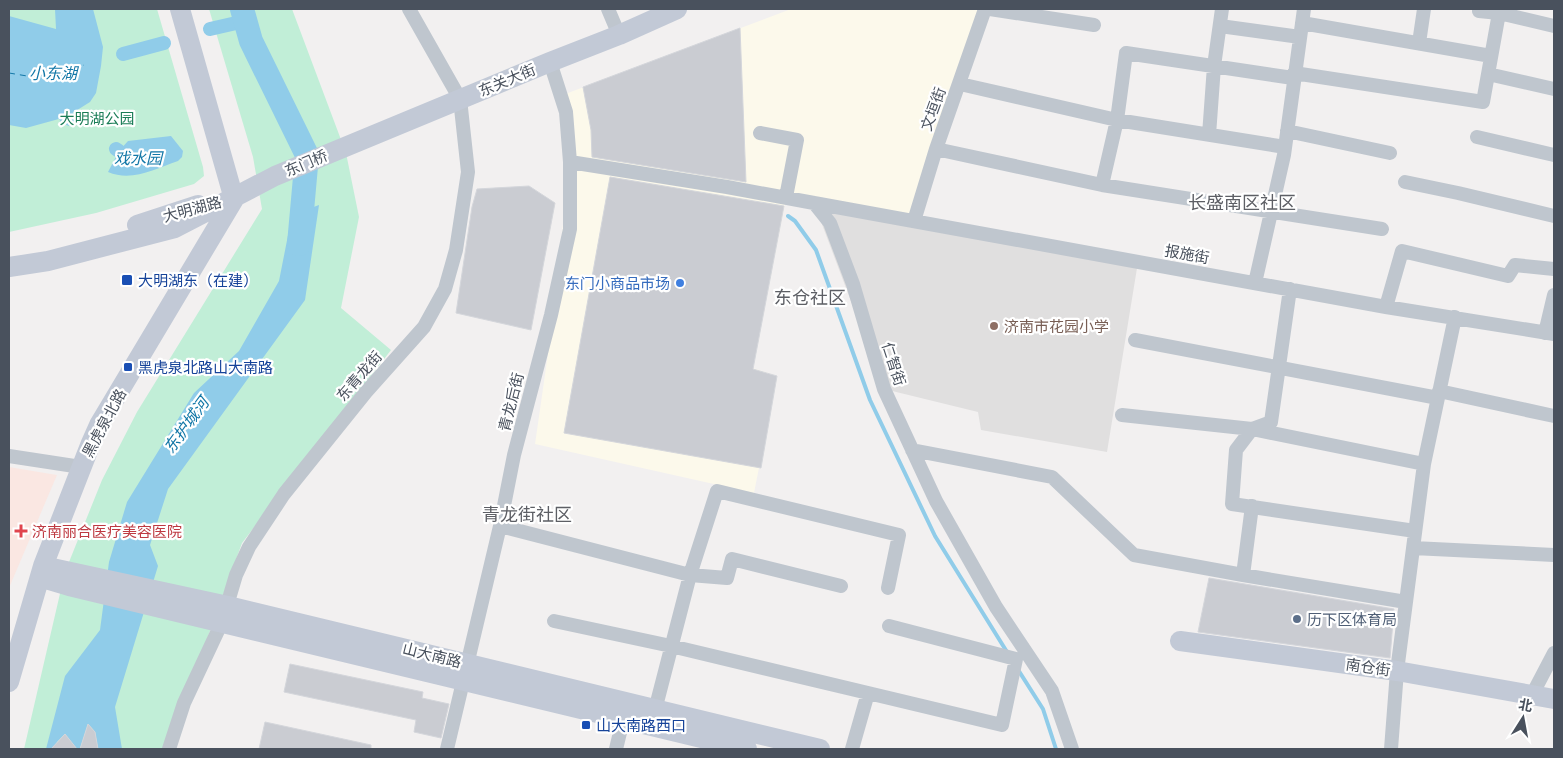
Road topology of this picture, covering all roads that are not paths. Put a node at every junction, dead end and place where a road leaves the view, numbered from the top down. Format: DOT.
graph roads {
  1 [pos="409,9"];
  2 [pos="608,9"];
  3 [pos="677,9"];
  4 [pos="985,9"];
  5 [pos="990,9"];
  6 [pos="1222,9"];
  7 [pos="1304,9"];
  8 [pos="1424,9"];
  9 [pos="1480,9"];
  10 [pos="180,10"];
  11 [pos="1499,13"];
  12 [pos="1302,23"];
  13 [pos="1094,25"];
  14 [pos="1220,26"];
  15 [pos="1554,26"];
  16 [pos="619,35"];
  17 [pos="1300,38"];
  18 [pos="1419,42"];
  19 [pos="1492,56"];
  20 [pos="550,62"];
  21 [pos="1214,66"];
  22 [pos="1488,74"];
  23 [pos="1293,76"];
  24 [pos="960,84"];
  25 [pos="1554,89"];
  26 [pos="460,99"];
  27 [pos="1117,120"];
  28 [pos="1287,131"];
  29 [pos="760,133"];
  30 [pos="1209,135"];
  31 [pos="1478,137"];
  32 [pos="1285,147"];
  33 [pos="936,149"];
  34 [pos="336,150"];
  35 [pos="1390,153"];
  36 [pos="1554,155"];
  37 [pos="570,162"];
  38 [pos="1405,182"];
  39 [pos="1102,185"];
  40 [pos="786,197"];
  41 [pos="234,199"];
  42 [pos="814,203"];
  43 [pos="1271,211"];
  44 [pos="1554,216"];
  45 [pos="914,221"];
  46 [pos="1382,229"];
  47 [pos="9,256"];
  48 [pos="9,266"];
  49 [pos="1554,269"];
  50 [pos="1255,283"];
  51 [pos="1290,289"];
  52 [pos="1554,295"];
  53 [pos="1386,307"];
  54 [pos="1455,317"];
  55 [pos="1550,333"];
  56 [pos="1135,340"];
  57 [pos="1280,368"];
  58 [pos="1439,394"];
  59 [pos="1122,415"];
  60 [pos="1554,416"];
  61 [pos="1252,429"];
  62 [pos="912,450"];
  63 [pos="9,456"];
  64 [pos="1424,464"];
  65 [pos="81,467"];
  66 [pos="1252,506"];
  67 [pos="500,526"];
  68 [pos="1415,530"];
  69 [pos="1413,548"];
  70 [pos="1554,555"];
  71 [pos="41,572"];
  72 [pos="690,575"];
  73 [pos="1243,575"];
  74 [pos="841,586"];
  75 [pos="888,588"];
  76 [pos="1406,602"];
  77 [pos="222,613"];
  78 [pos="554,622"];
  79 [pos="889,626"];
  80 [pos="1180,642"];
  81 [pos="671,646"];
  82 [pos="1554,653"];
  83 [pos="1397,671"];
  84 [pos="466,672"];
  85 [pos="9,682"];
  86 [pos="868,692"];
  87 [pos="1532,695"];
  88 [pos="1554,699"];
  89 [pos="656,710"];
  90 [pos="623,720"];
  91 [pos="169,749"];
  92 [pos="447,749"];
  93 [pos="616,749"];
  94 [pos="747,749"];
  95 [pos="820,749"];
  96 [pos="852,749"];
  97 [pos="1072,749"];
  98 [pos="1391,749"];
  1 -- 26 [label="street, 东青龙街"];
  2 -- 16 [label="street"];
  3 -- 16 [label="main road, 东关大街"];
  4 -- 24 [label="street, 文垣街"];
  5 -- 13 [label="street"];
  6 -- 14 [label="street"];
  7 -- 12 [label="street"];
  8 -- 18 [label="street"];
  9 -- 11 [label="street"];
  10 -- 41 [label="main road"];
  11 -- 15 [label="street"];
  11 -- 19 [label="street"];
  12 -- 17 [label="street"];
  12 -- 18 [label="street"];
  14 -- 17 [label="street"];
  14 -- 21 [label="street"];
  16 -- 20 [label="main road, 东关大街"];
  17 -- 23 [label="street"];
  18 -- 19 [label="street"];
  19 -- 22 [label="street"];
  20 -- 26 [label="main road, 东关大街"];
  20 -- 37 [label="street, 青龙后街"];
  21 -- 23 [label="street"];
  21 -- 27 [label="street"];
  21 -- 30 [label="street"];
  22 -- 23 [label="street"];
  22 -- 25 [label="street"];
  23 -- 28 [label="street"];
  24 -- 27 [label="street"];
  24 -- 33 [label="street, 文垣街"];
  26 -- 34 [label="main road, 东关大街"];
  26 -- 77 [label="street, 东青龙街"];
  27 -- 30 [label="street"];
  27 -- 39 [label="street"];
  28 -- 32 [label="street"];
  28 -- 35 [label="street"];
  29 -- 40 [label="street"];
  30 -- 32 [label="street"];
  31 -- 36 [label="street"];
  32 -- 43 [label="street"];
  33 -- 39 [label="street"];
  33 -- 45 [label="street, 文垣街"];
  34 -- 41 [label="main road, 东门桥"];
  37 -- 40 [label="street"];
  37 -- 67 [label="street, 青龙后街"];
  38 -- 44 [label="street"];
  39 -- 43 [label="street"];
  40 -- 42 [label="street"];
  41 -- 47 [label="main road, 大明湖路"];
  41 -- 48 [label="main road, 大明湖路"];
  41 -- 65 [label="main road, 黑虎泉北路"];
  42 -- 45 [label="street, 报施街"];
  42 -- 62 [label="street, 仁智街"];
  43 -- 46 [label="street"];
  43 -- 50 [label="street"];
  45 -- 50 [label="street, 报施街"];
  49 -- 53 [label="street"];
  50 -- 51 [label="street, 报施街"];
  51 -- 53 [label="street, 报施街"];
  51 -- 57 [label="street"];
  52 -- 55 [label="street"];
  53 -- 54 [label="street, 报施街"];
  54 -- 55 [label="street, 报施街"];
  54 -- 58 [label="street"];
  56 -- 57 [label="street"];
  57 -- 58 [label="street"];
  57 -- 61 [label="street"];
  58 -- 60 [label="street"];
  58 -- 64 [label="street"];
  59 -- 61 [label="street"];
  61 -- 64 [label="street"];
  61 -- 66 [label="street"];
  62 -- 73 [label="street"];
  62 -- 97 [label="street, 仁智街"];
  63 -- 65 [label="street"];
  64 -- 68 [label="street"];
  65 -- 71 [label="main road, 黑虎泉北路"];
  66 -- 68 [label="street"];
  66 -- 73 [label="street"];
  67 -- 72 [label="street"];
  67 -- 84 [label="street, 青龙后街"];
  68 -- 69 [label="street"];
  69 -- 70 [label="street"];
  69 -- 76 [label="street"];
  71 -- 77 [label="main road, 山大南路"];
  71 -- 85 [label="main road, 黑虎泉北路"];
  72 -- 74 [label="street"];
  72 -- 75 [label="street"];
  72 -- 81 [label="street"];
  73 -- 76 [label="street"];
  76 -- 83 [label="street"];
  77 -- 84 [label="main road, 山大南路"];
  77 -- 91 [label="street, 东青龙街"];
  78 -- 81 [label="street"];
  79 -- 86 [label="street"];
  80 -- 83 [label="main road, 南仓街"];
  81 -- 86 [label="street"];
  81 -- 89 [label="street"];
  82 -- 87 [label="street"];
  83 -- 87 [label="main road, 南仓街"];
  83 -- 98 [label="street"];
  84 -- 89 [label="main road, 山大南路"];
  84 -- 90 [label="main road, 山大南路"];
  84 -- 92 [label="street, 青龙后街"];
  86 -- 96 [label="street"];
  87 -- 88 [label="main road, 南仓街"];
  89 -- 95 [label="main road, 山大南路"];
  90 -- 93 [label="street"];
  90 -- 94 [label="main road, 山大南路"];
}
